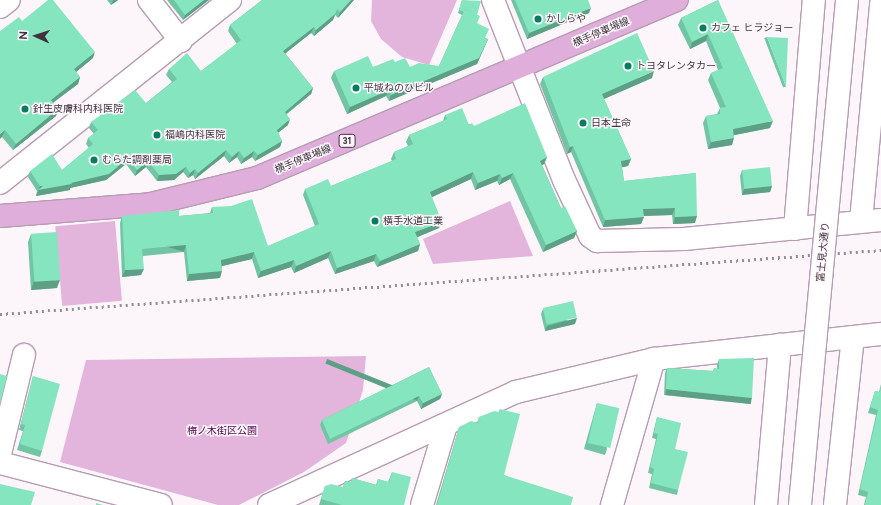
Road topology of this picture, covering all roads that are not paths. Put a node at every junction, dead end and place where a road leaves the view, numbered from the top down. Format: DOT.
graph roads {
  1 [pos="9,0"];
  2 [pos="149,0"];
  3 [pos="230,0"];
  4 [pos="493,0"];
  5 [pos="677,0"];
  6 [pos="814,0"];
  7 [pos="847,0"];
  8 [pos="881,4"];
  9 [pos="0,7"];
  10 [pos="181,41"];
  11 [pos="521,67"];
  12 [pos="877,77"];
  13 [pos="0,183"];
  14 [pos="0,216"];
  15 [pos="871,221"];
  16 [pos="795,228"];
  17 [pos="881,334"];
  18 [pos="853,337"];
  19 [pos="780,345"];
  20 [pos="24,355"];
  21 [pos="654,358"];
  22 [pos="446,425"];
  23 [pos="0,454"];
  24 [pos="0,463"];
  25 [pos="161,505"];
  26 [pos="269,505"];
  27 [pos="422,505"];
  28 [pos="612,505"];
  29 [pos="766,505"];
  30 [pos="800,505"];
  31 [pos="836,505"];
  1 -- 9 [label="street"];
  2 -- 10 [label="street"];
  3 -- 10 [label="street"];
  4 -- 11 [label="street"];
  5 -- 11 [label="main road, 横手停車場線 / 31"];
  6 -- 16 [label="street"];
  7 -- 30 [label="street, 富士見大通り, bridge"];
  8 -- 12 [label="street"];
  10 -- 13 [label="street"];
  11 -- 14 [label="main road, 横手停車場線 / 31"];
  11 -- 16 [label="street"];
  12 -- 15 [label="street"];
  15 -- 16 [label="street"];
  17 -- 18 [label="street"];
  18 -- 19 [label="street"];
  18 -- 31 [label="street"];
  19 -- 21 [label="street"];
  19 -- 29 [label="street"];
  20 -- 23 [label="street"];
  21 -- 22 [label="street"];
  21 -- 28 [label="street"];
  22 -- 26 [label="street"];
  22 -- 27 [label="street"];
  24 -- 25 [label="street"];
}
